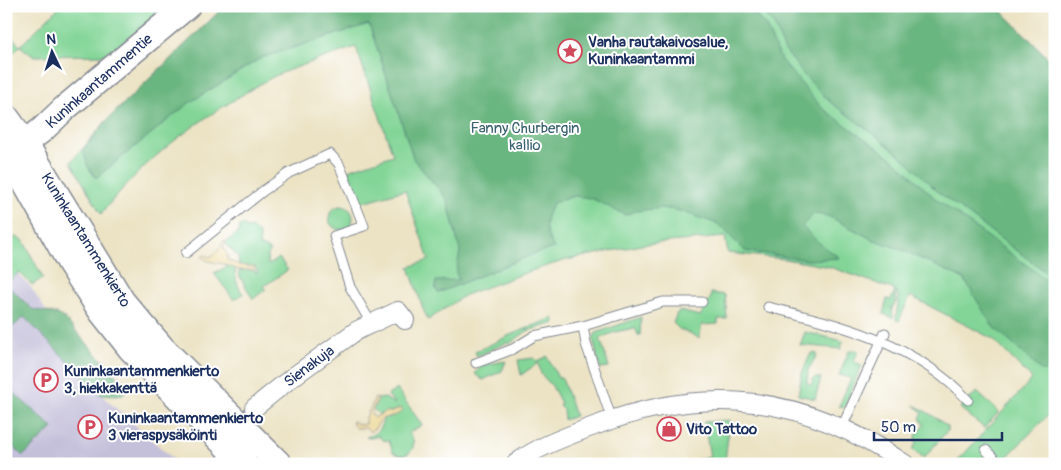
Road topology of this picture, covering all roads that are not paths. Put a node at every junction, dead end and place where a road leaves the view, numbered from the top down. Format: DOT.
graph roads {
  1 [pos="187,6"];
  2 [pos="6,117"];
  3 [pos="13,149"];
  4 [pos="186,253"];
  5 [pos="702,302"];
  6 [pos="768,307"];
  7 [pos="404,320"];
  8 [pos="371,323"];
  9 [pos="582,326"];
  10 [pos="884,337"];
  11 [pos="476,363"];
  12 [pos="968,400"];
  13 [pos="612,420"];
  14 [pos="237,423"];
  15 [pos="842,427"];
  16 [pos="986,450"];
  17 [pos="244,464"];
  18 [pos="279,464"];
  19 [pos="515,464"];
  20 [pos="905,464"];
  21 [pos="999,464"];
  1 -- 3 [label="street, Kuninkaantammentie"];
  2 -- 3 [label="street, Kuninkaantammenkierto"];
  3 -- 14 [label="street, Kuninkaantammenkierto"];
  4 -- 8 [label="lane"];
  5 -- 9 [label="lane"];
  6 -- 10 [label="lane"];
  7 -- 8 [label="street, Sienakuja"];
  8 -- 14 [label="street, Sienakuja"];
  9 -- 11 [label="lane"];
  9 -- 13 [label="lane"];
  10 -- 12 [label="lane"];
  10 -- 15 [label="lane"];
  13 -- 15 [label="street"];
  13 -- 19 [label="street"];
  14 -- 17 [label="street, Kuninkaantammenkierto"];
  14 -- 18 [label="street, Kuninkaantammenkierto"];
  15 -- 20 [label="street"];
  16 -- 21 [label="lane"];
}
